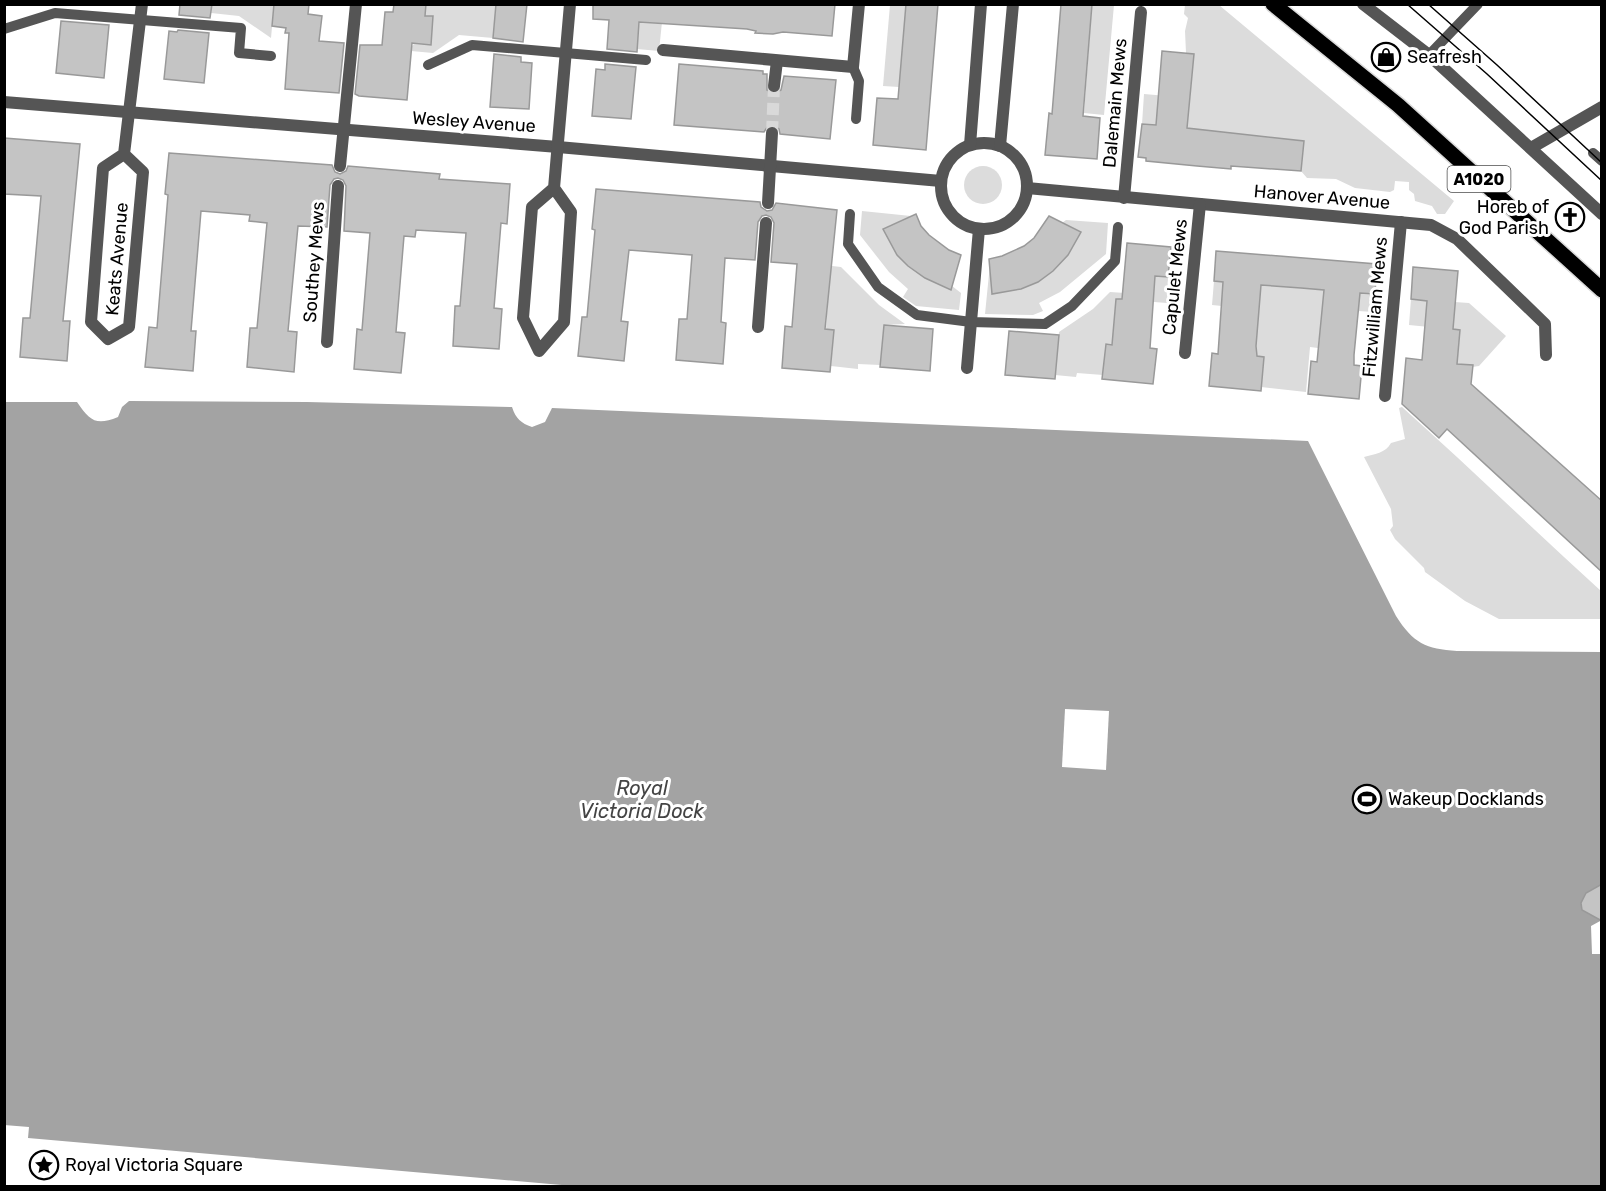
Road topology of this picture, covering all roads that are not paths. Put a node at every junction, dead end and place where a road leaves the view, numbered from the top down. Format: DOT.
graph roads {
  1 [pos="142,4"];
  2 [pos="356,4"];
  3 [pos="570,4"];
  4 [pos="859,4"];
  5 [pos="981,4"];
  6 [pos="1013,4"];
  7 [pos="1273,4"];
  8 [pos="1363,4"];
  9 [pos="1478,4"];
  10 [pos="1141,12"];
  11 [pos="141,20"];
  12 [pos="4,29"];
  13 [pos="663,50"];
  14 [pos="567,52"];
  15 [pos="1429,55"];
  16 [pos="271,56"];
  17 [pos="646,60"];
  18 [pos="777,61"];
  19 [pos="428,65"];
  20 [pos="853,67"];
  21 [pos="774,86"];
  22 [pos="4,102"];
  23 [pos="1602,107"];
  24 [pos="130,111"];
  25 [pos="856,119"];
  26 [pos="343,131"];
  27 [pos="772,134"];
  28 [pos="970,145"];
  29 [pos="1000,146"];
  30 [pos="558,147"];
  31 [pos="1531,148"];
  32 [pos="1593,153"];
  33 [pos="124,154"];
  34 [pos="1602,161"];
  35 [pos="340,166"];
  36 [pos="770,167"];
  37 [pos="941,181"];
  38 [pos="338,186"];
  39 [pos="554,188"];
  40 [pos="1027,188"];
  41 [pos="1124,198"];
  42 [pos="768,202"];
  43 [pos="1200,204"];
  44 [pos="850,214"];
  45 [pos="1602,214"];
  46 [pos="1401,222"];
  47 [pos="766,223"];
  48 [pos="1118,227"];
  49 [pos="979,228"];
  50 [pos="1602,290"];
  51 [pos="971,322"];
  52 [pos="758,327"];
  53 [pos="327,342"];
  54 [pos="1185,353"];
  55 [pos="1546,356"];
  56 [pos="967,368"];
  57 [pos="1385,396"];
  1 -- 11 [label="street"];
  2 -- 26 [label="street"];
  3 -- 14 [label="street"];
  4 -- 20 [label="street"];
  5 -- 28 [label="street"];
  6 -- 29 [label="street"];
  7 -- 50 [label="main road, A1020"];
  8 -- 15 [label="street"];
  9 -- 15 [label="lane"];
  10 -- 41 [label="street, Dalemain Mews"];
  11 -- 12 [label="lane"];
  11 -- 16 [label="lane"];
  11 -- 24 [label="street"];
  13 -- 18 [label="street"];
  14 -- 17 [label="lane"];
  14 -- 19 [label="lane"];
  14 -- 30 [label="street"];
  15 -- 31 [label="street"];
  18 -- 20 [label="street"];
  18 -- 21 [label="street"];
  20 -- 25 [label="lane"];
  22 -- 24 [label="street, Wesley Avenue"];
  23 -- 31 [label="street"];
  24 -- 26 [label="street, Wesley Avenue"];
  24 -- 33 [label="street"];
  26 -- 30 [label="street, Wesley Avenue"];
  26 -- 35 [label="street"];
  27 -- 36 [label="street"];
  28 -- 29 [label="street"];
  28 -- 37 [label="street"];
  29 -- 40 [label="street"];
  30 -- 36 [label="street, Wesley Avenue"];
  30 -- 39 [label="street"];
  31 -- 45 [label="street"];
  32 -- 34 [label="lane"];
  33 -- 33 [label="street, Keats Avenue"];
  36 -- 37 [label="street, Wesley Avenue"];
  36 -- 42 [label="street"];
  37 -- 49 [label="street"];
  38 -- 53 [label="street, Southey Mews"];
  39 -- 39 [label="street"];
  40 -- 41 [label="street, Hanover Avenue"];
  40 -- 49 [label="street"];
  41 -- 43 [label="street, Hanover Avenue"];
  43 -- 46 [label="street, Hanover Avenue"];
  43 -- 54 [label="street, Capulet Mews"];
  44 -- 51 [label="lane"];
  46 -- 55 [label="street, Hanover Avenue"];
  46 -- 57 [label="street, Fitzwilliam Mews"];
  47 -- 52 [label="street"];
  48 -- 51 [label="lane"];
  49 -- 51 [label="street"];
  51 -- 56 [label="street"];
}
